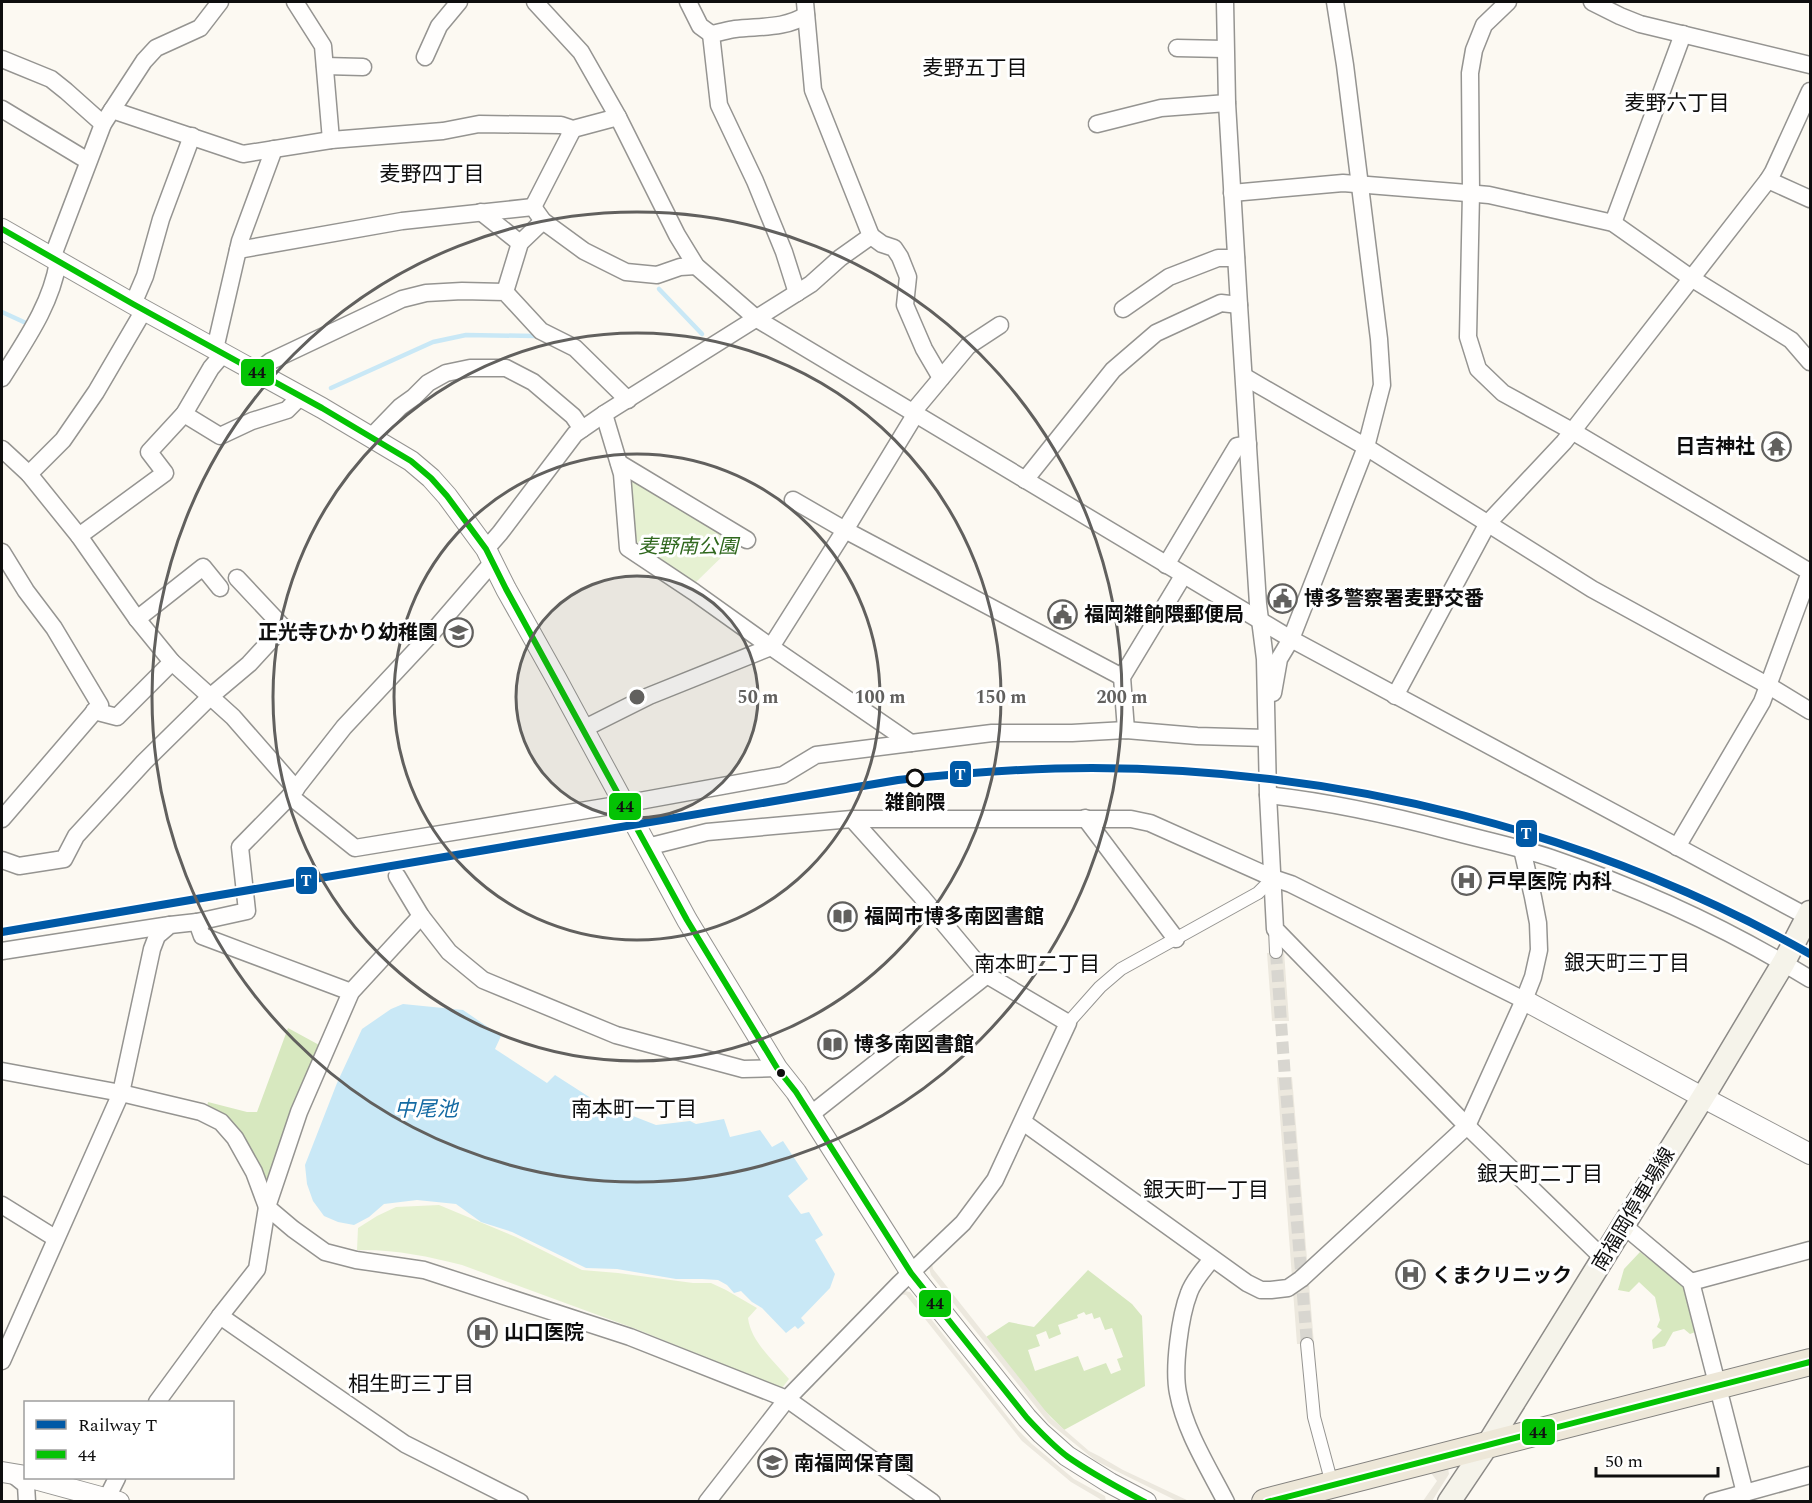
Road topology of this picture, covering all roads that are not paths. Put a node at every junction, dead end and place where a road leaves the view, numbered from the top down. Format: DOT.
graph roads {
  1 [pos="220,2"];
  2 [pos="295,2"];
  3 [pos="459,2"];
  4 [pos="535,2"];
  5 [pos="688,2"];
  6 [pos="1224,2"];
  7 [pos="1335,2"];
  8 [pos="1508,2"];
  9 [pos="1592,2"];
  10 [pos="805,8"];
  11 [pos="711,34"];
  12 [pos="1683,34"];
  13 [pos="1177,48"];
  14 [pos="1224,49"];
  15 [pos="425,57"];
  16 [pos="2,59"];
  17 [pos="1810,65"];
  18 [pos="325,66"];
  19 [pos="363,67"];
  20 [pos="1810,91"];
  21 [pos="1227,103"];
  22 [pos="2,109"];
  23 [pos="107,117"];
  24 [pos="618,117"];
  25 [pos="1097,124"];
  26 [pos="573,129"];
  27 [pos="192,136"];
  28 [pos="331,140"];
  29 [pos="274,149"];
  30 [pos="88,160"];
  31 [pos="1768,180"];
  32 [pos="1359,185"];
  33 [pos="1232,193"];
  34 [pos="1471,193"];
  35 [pos="1810,199"];
  36 [pos="533,207"];
  37 [pos="481,212"];
  38 [pos="543,221"];
  39 [pos="1613,223"];
  40 [pos="2,229"];
  41 [pos="870,236"];
  42 [pos="520,243"];
  43 [pos="238,250"];
  44 [pos="1236,258"];
  45 [pos="55,260"];
  46 [pos="696,266"];
  47 [pos="1691,278"];
  48 [pos="505,292"];
  49 [pos="798,293"];
  50 [pos="1239,305"];
  51 [pos="138,307"];
  52 [pos="1123,309"];
  53 [pos="758,319"];
  54 [pos="1000,325"];
  55 [pos="219,352"];
  56 [pos="1810,362"];
  57 [pos="255,372"];
  58 [pos="1245,377"];
  59 [pos="2,378"];
  60 [pos="941,378"];
  61 [pos="301,396"];
  62 [pos="628,399"];
  63 [pos="184,414"];
  64 [pos="604,414"];
  65 [pos="914,414"];
  66 [pos="582,429"];
  67 [pos="1572,431"];
  68 [pos="371,437"];
  69 [pos="1248,444"];
  70 [pos="1366,447"];
  71 [pos="2,449"];
  72 [pos="619,463"];
  73 [pos="29,474"];
  74 [pos="1025,480"];
  75 [pos="793,500"];
  76 [pos="1488,523"];
  77 [pos="845,530"];
  78 [pos="79,536"];
  79 [pos="747,540"];
  80 [pos="2,552"];
  81 [pos="489,556"];
  82 [pos="1166,565"];
  83 [pos="1810,572"];
  84 [pos="1184,576"];
  85 [pos="237,578"];
  86 [pos="220,588"];
  87 [pos="136,619"];
  88 [pos="1261,620"];
  89 [pos="1291,639"];
  90 [pos="771,647"];
  91 [pos="172,662"];
  92 [pos="1122,677"];
  93 [pos="1769,686"];
  94 [pos="211,696"];
  95 [pos="1395,696"];
  96 [pos="94,711"];
  97 [pos="1810,711"];
  98 [pos="583,729"];
  99 [pos="1126,730"];
  100 [pos="1266,738"];
  101 [pos="911,743"];
  102 [pos="293,792"];
  103 [pos="1268,795"];
  104 [pos="623,804"];
  105 [pos="1085,818"];
  106 [pos="2,819"];
  107 [pos="852,819"];
  108 [pos="647,847"];
  109 [pos="1677,847"];
  110 [pos="1522,849"];
  111 [pos="2,860"];
  112 [pos="397,876"];
  113 [pos="1273,878"];
  114 [pos="1809,914"];
  115 [pos="421,916"];
  116 [pos="196,922"];
  117 [pos="170,925"];
  118 [pos="1275,929"];
  119 [pos="1176,939"];
  120 [pos="2,951"];
  121 [pos="1276,952"];
  122 [pos="1784,962"];
  123 [pos="987,975"];
  124 [pos="1810,979"];
  125 [pos="351,992"];
  126 [pos="1524,1000"];
  127 [pos="1068,1023"];
  128 [pos="777,1068"];
  129 [pos="2,1071"];
  130 [pos="122,1093"];
  131 [pos="1702,1097"];
  132 [pos="810,1115"];
  133 [pos="1023,1122"];
  134 [pos="1467,1126"];
  135 [pos="1810,1154"];
  136 [pos="2,1205"];
  137 [pos="267,1208"];
  138 [pos="1623,1225"];
  139 [pos="55,1238"];
  140 [pos="1810,1250"];
  141 [pos="1603,1258"];
  142 [pos="1212,1259"];
  143 [pos="911,1273"];
  144 [pos="1691,1282"];
  145 [pos="220,1316"];
  146 [pos="1307,1344"];
  147 [pos="2,1361"];
  148 [pos="1810,1362"];
  149 [pos="1718,1385"];
  150 [pos="787,1399"];
  151 [pos="158,1401"];
  152 [pos="1488,1444"];
  153 [pos="2,1454"];
  154 [pos="13,1474"];
  155 [pos="1810,1475"];
  156 [pos="35,1479"];
  157 [pos="117,1479"];
  158 [pos="1111,1492"];
  159 [pos="1334,1493"];
  160 [pos="1745,1493"];
  161 [pos="113,1500"];
  162 [pos="27,1502"];
  163 [pos="520,1502"];
  164 [pos="707,1502"];
  165 [pos="932,1502"];
  166 [pos="1146,1502"];
  167 [pos="1226,1502"];
  168 [pos="1265,1502"];
  169 [pos="1449,1502"];
  170 [pos="1712,1502"];
  1 -- 23 [label="street"];
  2 -- 18 [label="street"];
  3 -- 15 [label="street"];
  4 -- 24 [label="street"];
  5 -- 11 [label="street"];
  6 -- 14 [label="street"];
  7 -- 32 [label="street"];
  8 -- 34 [label="street"];
  9 -- 12 [label="street"];
  10 -- 11 [label="street"];
  10 -- 41 [label="street"];
  11 -- 49 [label="street"];
  12 -- 17 [label="street"];
  12 -- 39 [label="street"];
  13 -- 14 [label="street"];
  14 -- 21 [label="street"];
  16 -- 23 [label="street"];
  18 -- 19 [label="street"];
  18 -- 28 [label="street"];
  20 -- 31 [label="street"];
  21 -- 25 [label="street"];
  21 -- 33 [label="street"];
  22 -- 30 [label="street"];
  23 -- 27 [label="street"];
  23 -- 30 [label="street"];
  24 -- 26 [label="street"];
  24 -- 46 [label="street"];
  26 -- 28 [label="street"];
  26 -- 36 [label="street"];
  27 -- 29 [label="street"];
  27 -- 51 [label="street"];
  28 -- 29 [label="street"];
  29 -- 43 [label="street"];
  30 -- 45 [label="street"];
  31 -- 35 [label="street"];
  31 -- 47 [label="street"];
  32 -- 33 [label="street"];
  32 -- 34 [label="street"];
  32 -- 70 [label="street"];
  33 -- 44 [label="street"];
  34 -- 39 [label="street"];
  34 -- 67 [label="street"];
  36 -- 37 [label="street"];
  36 -- 38 [label="street"];
  37 -- 42 [label="street"];
  37 -- 43 [label="street"];
  38 -- 42 [label="street"];
  38 -- 46 [label="street"];
  39 -- 47 [label="street"];
  40 -- 45 [label="street"];
  41 -- 49 [label="street"];
  41 -- 60 [label="street"];
  42 -- 48 [label="street"];
  43 -- 55 [label="street"];
  44 -- 50 [label="street"];
  44 -- 52 [label="street"];
  45 -- 51 [label="street"];
  45 -- 59 [label="street"];
  46 -- 53 [label="street"];
  47 -- 56 [label="street"];
  47 -- 67 [label="street"];
  48 -- 57 [label="street"];
  48 -- 62 [label="street"];
  49 -- 53 [label="street"];
  50 -- 58 [label="street"];
  50 -- 74 [label="street"];
  51 -- 55 [label="street"];
  51 -- 73 [label="street"];
  53 -- 62 [label="street"];
  53 -- 65 [label="street"];
  54 -- 60 [label="street"];
  55 -- 57 [label="street"];
  55 -- 63 [label="street"];
  57 -- 61 [label="street"];
  58 -- 69 [label="street"];
  58 -- 70 [label="street"];
  60 -- 65 [label="street"];
  61 -- 63 [label="street"];
  61 -- 68 [label="street"];
  62 -- 64 [label="street"];
  63 -- 78 [label="street"];
  64 -- 66 [label="street"];
  64 -- 72 [label="street"];
  65 -- 74 [label="street"];
  65 -- 77 [label="street"];
  66 -- 68 [label="street"];
  66 -- 81 [label="street"];
  67 -- 76 [label="street"];
  67 -- 83 [label="street"];
  68 -- 81 [label="street"];
  69 -- 82 [label="street"];
  69 -- 88 [label="street"];
  70 -- 76 [label="street"];
  70 -- 89 [label="street"];
  71 -- 73 [label="street"];
  72 -- 79 [label="street"];
  72 -- 90 [label="street"];
  73 -- 78 [label="street"];
  74 -- 82 [label="street"];
  75 -- 77 [label="street"];
  76 -- 93 [label="street"];
  76 -- 95 [label="street"];
  77 -- 90 [label="street"];
  77 -- 92 [label="street"];
  78 -- 87 [label="street"];
  80 -- 96 [label="street"];
  81 -- 98 [label="street"];
  81 -- 102 [label="street"];
  82 -- 84 [label="street"];
  83 -- 93 [label="street"];
  84 -- 88 [label="street"];
  84 -- 92 [label="street"];
  85 -- 94 [label="street"];
  86 -- 87 [label="street"];
  87 -- 91 [label="street"];
  88 -- 89 [label="street"];
  88 -- 100 [label="street"];
  89 -- 95 [label="street"];
  89 -- 100 [label="street"];
  90 -- 98 [label="street"];
  90 -- 101 [label="street"];
  91 -- 94 [label="street"];
  91 -- 96 [label="street"];
  92 -- 99 [label="street"];
  93 -- 97 [label="street"];
  93 -- 109 [label="street"];
  94 -- 102 [label="street"];
  94 -- 111 [label="street"];
  95 -- 109 [label="street"];
  96 -- 106 [label="street"];
  98 -- 104 [label="street"];
  99 -- 100 [label="street"];
  99 -- 101 [label="street"];
  100 -- 103 [label="street"];
  101 -- 104 [label="street"];
  102 -- 104 [label="street"];
  102 -- 116 [label="street"];
  103 -- 110 [label="street"];
  103 -- 113 [label="street"];
  104 -- 108 [label="street"];
  105 -- 107 [label="street"];
  105 -- 113 [label="street"];
  105 -- 119 [label="street"];
  107 -- 108 [label="street"];
  107 -- 123 [label="street"];
  108 -- 128 [label="street"];
  109 -- 114 [label="street"];
  110 -- 122 [label="street"];
  110 -- 126 [label="street"];
  112 -- 115 [label="street"];
  113 -- 118 [label="street"];
  113 -- 119 [label="street"];
  113 -- 126 [label="street"];
  114 -- 122 [label="main road, 南福岡停車場線"];
  115 -- 125 [label="street"];
  115 -- 128 [label="street"];
  116 -- 117 [label="street"];
  116 -- 125 [label="street"];
  117 -- 120 [label="street"];
  117 -- 130 [label="street"];
  118 -- 121 [label="street"];
  118 -- 134 [label="street"];
  119 -- 127 [label="street"];
  122 -- 124 [label="street"];
  122 -- 131 [label="main road, 南福岡停車場線"];
  123 -- 127 [label="street"];
  123 -- 132 [label="street"];
  125 -- 137 [label="street"];
  126 -- 131 [label="street"];
  126 -- 134 [label="street"];
  127 -- 133 [label="street"];
  128 -- 132 [label="street"];
  129 -- 130 [label="street"];
  130 -- 137 [label="street"];
  130 -- 139 [label="street"];
  131 -- 135 [label="street"];
  131 -- 138 [label="main road, 南福岡停車場線"];
  132 -- 143 [label="street"];
  133 -- 142 [label="street"];
  133 -- 143 [label="street"];
  134 -- 141 [label="street"];
  134 -- 142 [label="street"];
  136 -- 139 [label="street"];
  137 -- 145 [label="street"];
  137 -- 150 [label="street"];
  138 -- 141 [label="main road, 南福岡停車場線"];
  138 -- 144 [label="street"];
  139 -- 147 [label="street"];
  140 -- 144 [label="street"];
  141 -- 152 [label="main road, 南福岡停車場線"];
  142 -- 167 [label="street"];
  143 -- 150 [label="street"];
  143 -- 158 [label="street"];
  144 -- 149 [label="street"];
  145 -- 151 [label="street"];
  145 -- 163 [label="street"];
  146 -- 159 [label="street"];
  148 -- 149 [label="main road"];
  149 -- 152 [label="main road"];
  149 -- 160 [label="street"];
  150 -- 164 [label="street"];
  150 -- 165 [label="street"];
  152 -- 159 [label="main road"];
  152 -- 169 [label="main road, 南福岡停車場線"];
  153 -- 154 [label="street"];
  154 -- 162 [label="street"];
  155 -- 160 [label="street"];
  156 -- 161 [label="street"];
  157 -- 161 [label="street"];
  158 -- 166 [label="street"];
  159 -- 168 [label="main road"];
  160 -- 170 [label="street"];
}
